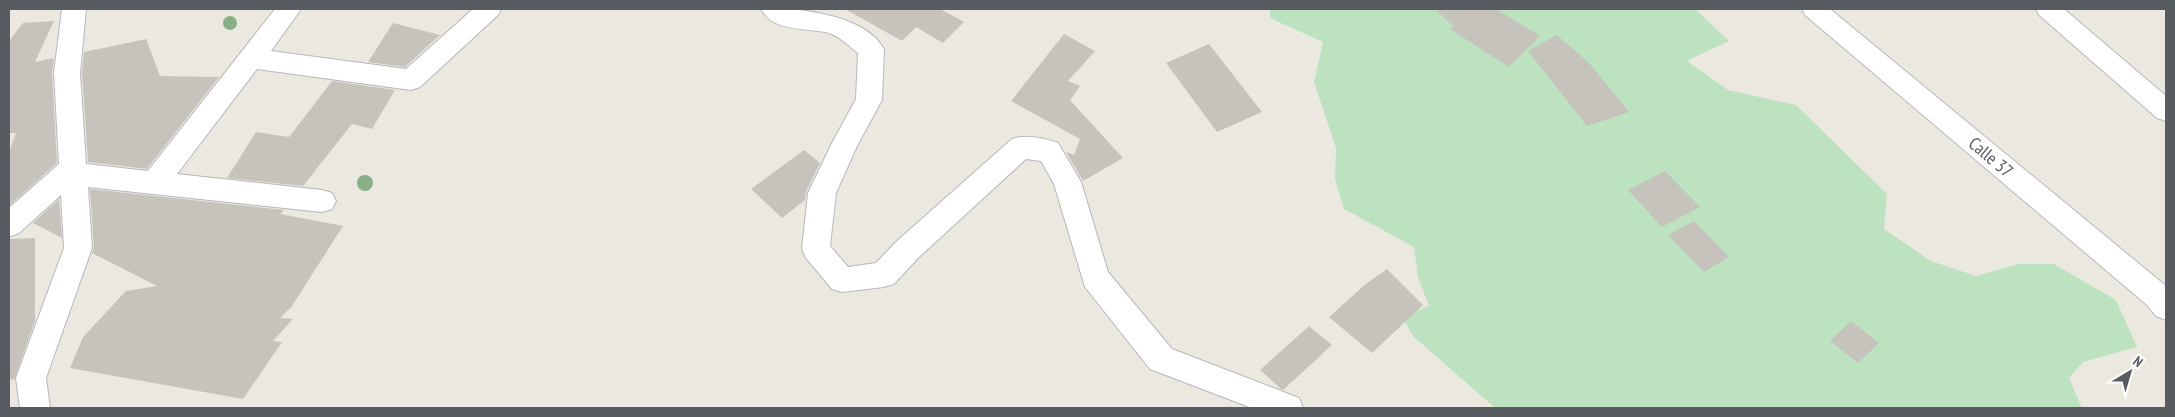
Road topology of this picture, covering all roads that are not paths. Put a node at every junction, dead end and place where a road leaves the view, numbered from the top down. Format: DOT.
graph roads {
  1 [pos="74,9"];
  2 [pos="289,9"];
  3 [pos="489,9"];
  4 [pos="773,9"];
  5 [pos="1814,9"];
  6 [pos="2048,9"];
  7 [pos="251,58"];
  8 [pos="2166,111"];
  9 [pos="73,172"];
  10 [pos="154,183"];
  11 [pos="322,201"];
  12 [pos="9,225"];
  13 [pos="2166,307"];
  14 [pos="35,408"];
  15 [pos="1288,408"];
  1 -- 9 [label="street"];
  2 -- 7 [label="street"];
  3 -- 7 [label="street"];
  4 -- 15 [label="street"];
  5 -- 13 [label="street, Calle 37"];
  6 -- 8 [label="street"];
  7 -- 10 [label="street"];
  9 -- 10 [label="street"];
  9 -- 12 [label="street"];
  9 -- 14 [label="street"];
  10 -- 11 [label="street"];
}
